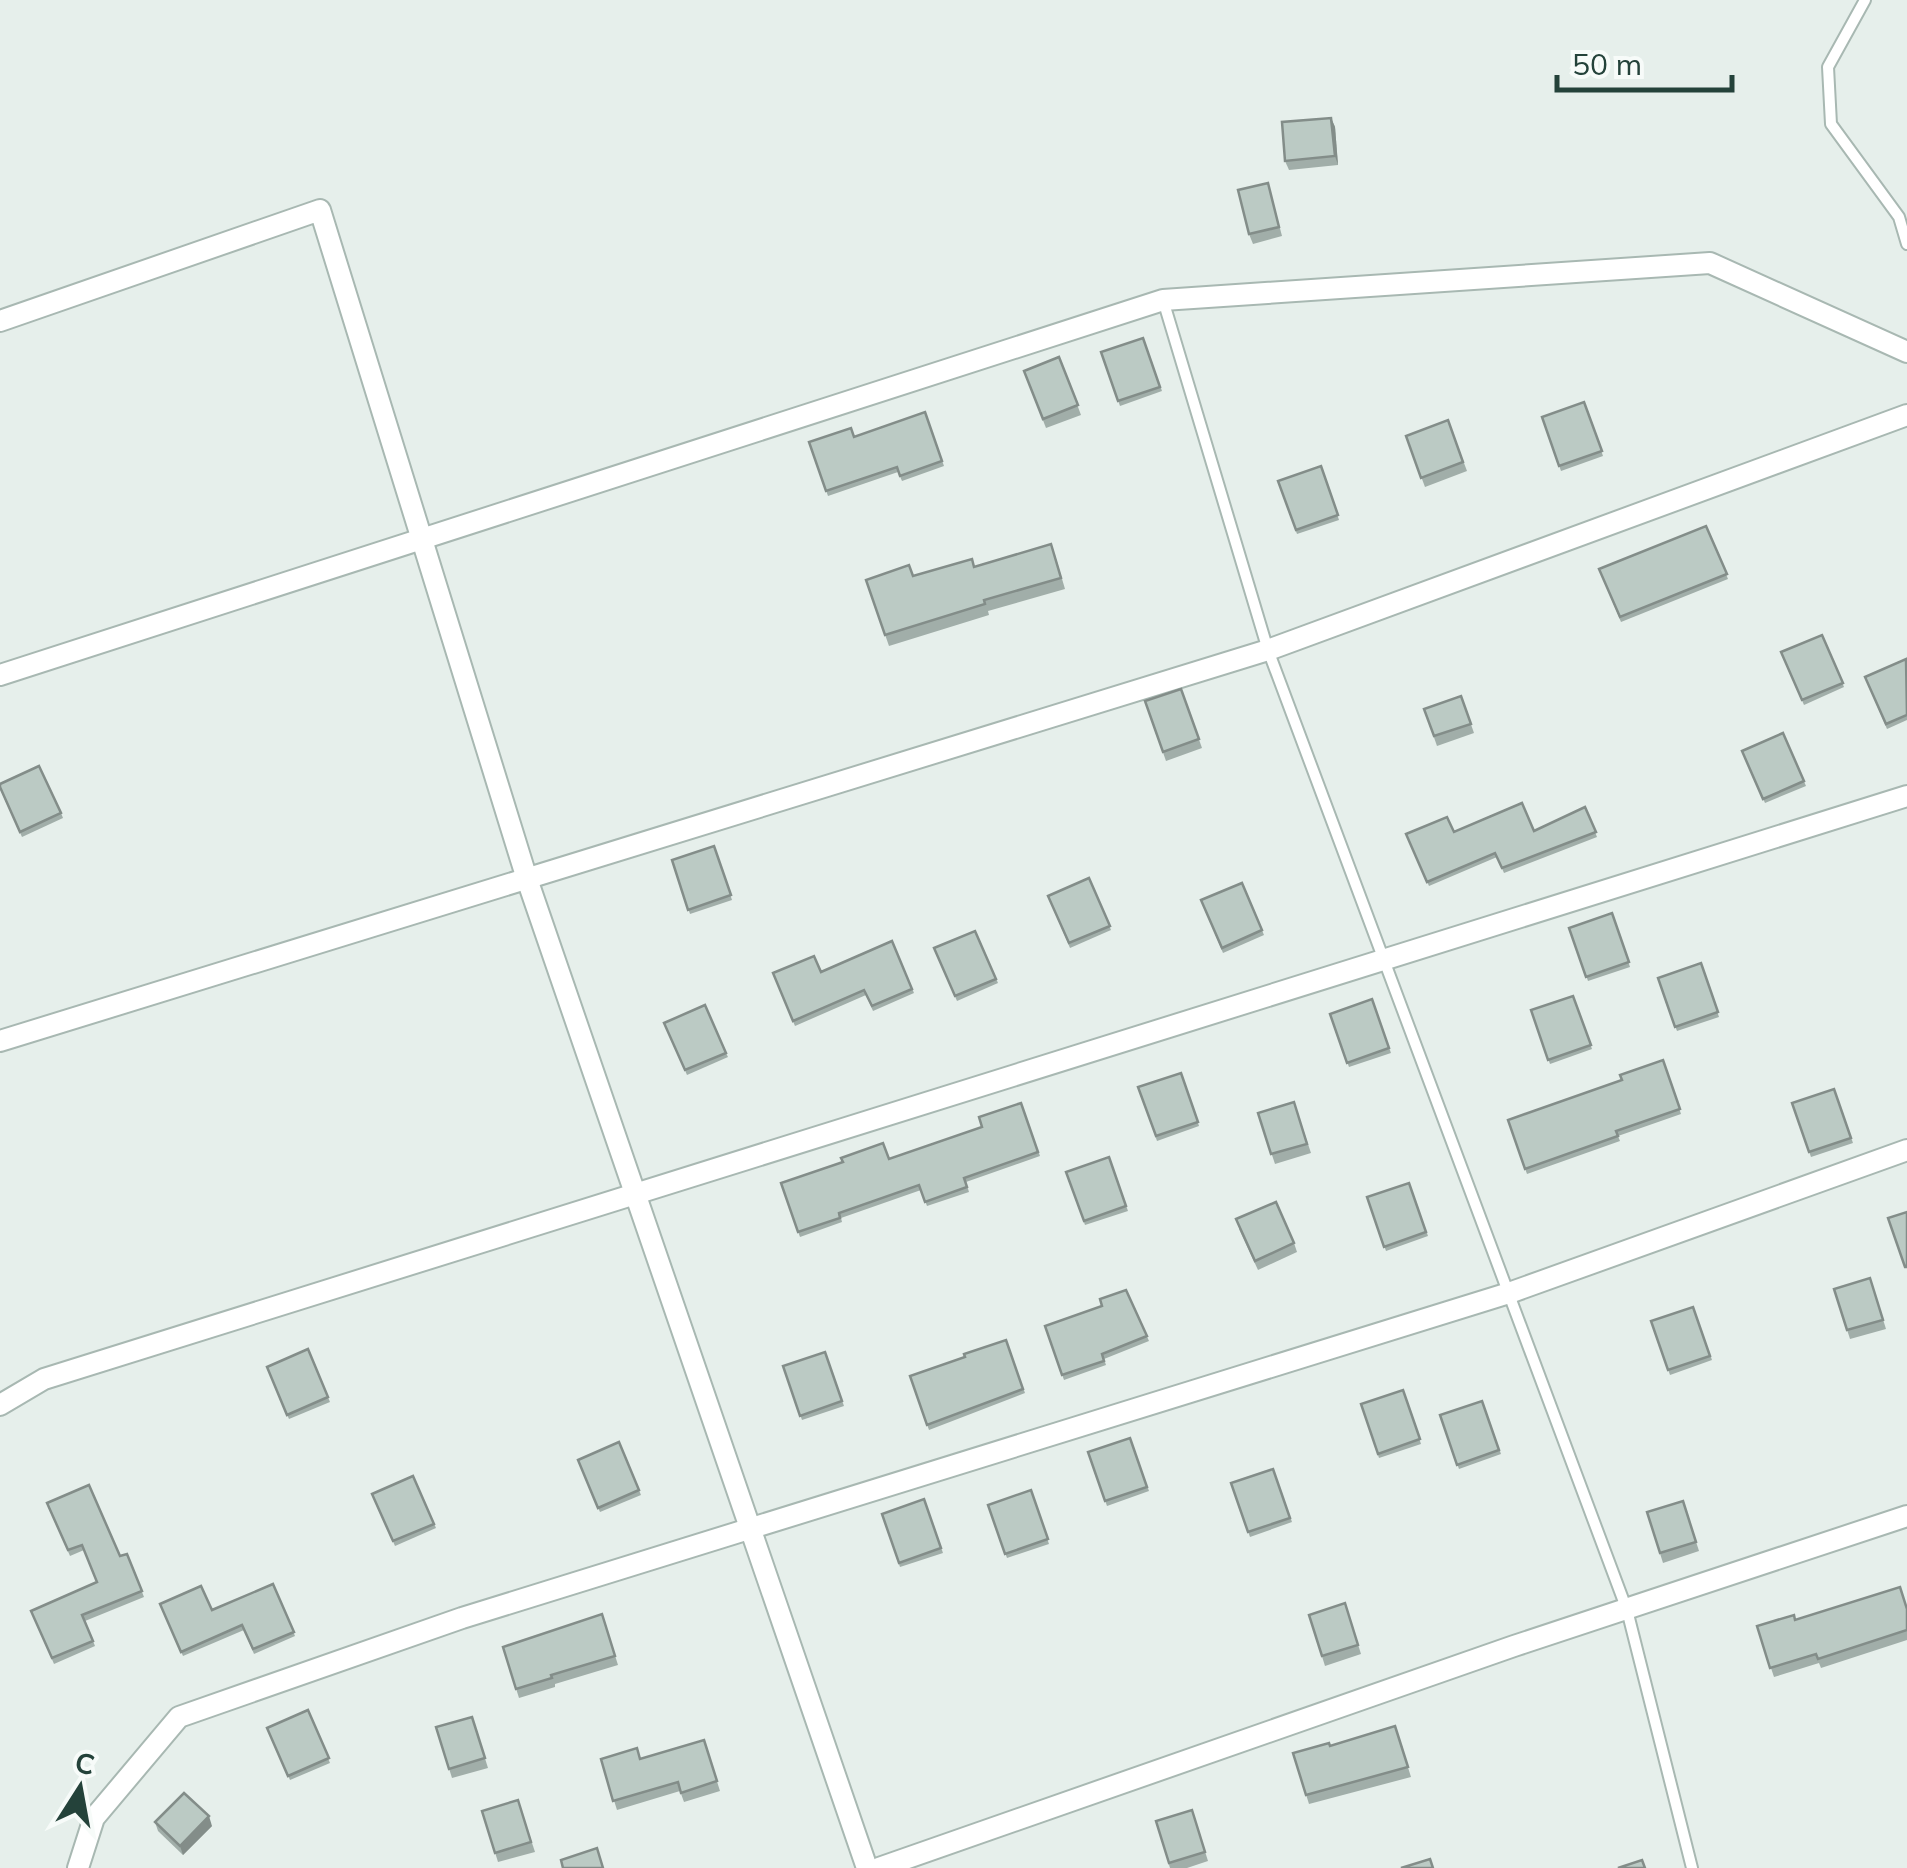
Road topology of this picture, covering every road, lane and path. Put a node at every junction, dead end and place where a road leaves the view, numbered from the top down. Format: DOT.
graph roads {
  1 [pos="1865,0"];
  2 [pos="1907,244"];
  3 [pos="1163,300"];
  4 [pos="0,321"];
  5 [pos="1907,352"];
  6 [pos="1907,415"];
  7 [pos="422,539"];
  8 [pos="1268,650"];
  9 [pos="0,675"];
  10 [pos="1907,796"];
  11 [pos="527,878"];
  12 [pos="1384,959"];
  13 [pos="0,1041"];
  14 [pos="1907,1150"];
  15 [pos="635,1194"];
  16 [pos="1508,1294"];
  17 [pos="0,1404"];
  18 [pos="1907,1516"];
  19 [pos="750,1528"];
  20 [pos="1627,1610"];
  21 [pos="78,1868"];
  22 [pos="867,1868"];
  23 [pos="880,1868"];
  24 [pos="1692,1868"];
  1 -- 2 [label="lane"];
  3 -- 5 [label="street"];
  3 -- 7 [label="street"];
  3 -- 8 [label="lane"];
  4 -- 7 [label="street"];
  6 -- 8 [label="street"];
  7 -- 9 [label="street"];
  7 -- 11 [label="street"];
  8 -- 11 [label="street"];
  8 -- 12 [label="lane"];
  10 -- 12 [label="street"];
  11 -- 13 [label="street"];
  11 -- 15 [label="street"];
  12 -- 15 [label="street"];
  12 -- 16 [label="lane"];
  14 -- 16 [label="street"];
  15 -- 17 [label="street"];
  15 -- 19 [label="street"];
  16 -- 19 [label="street"];
  16 -- 20 [label="lane"];
  18 -- 20 [label="street"];
  19 -- 21 [label="street"];
  19 -- 22 [label="street"];
  20 -- 23 [label="street"];
  20 -- 24 [label="lane"];
}
